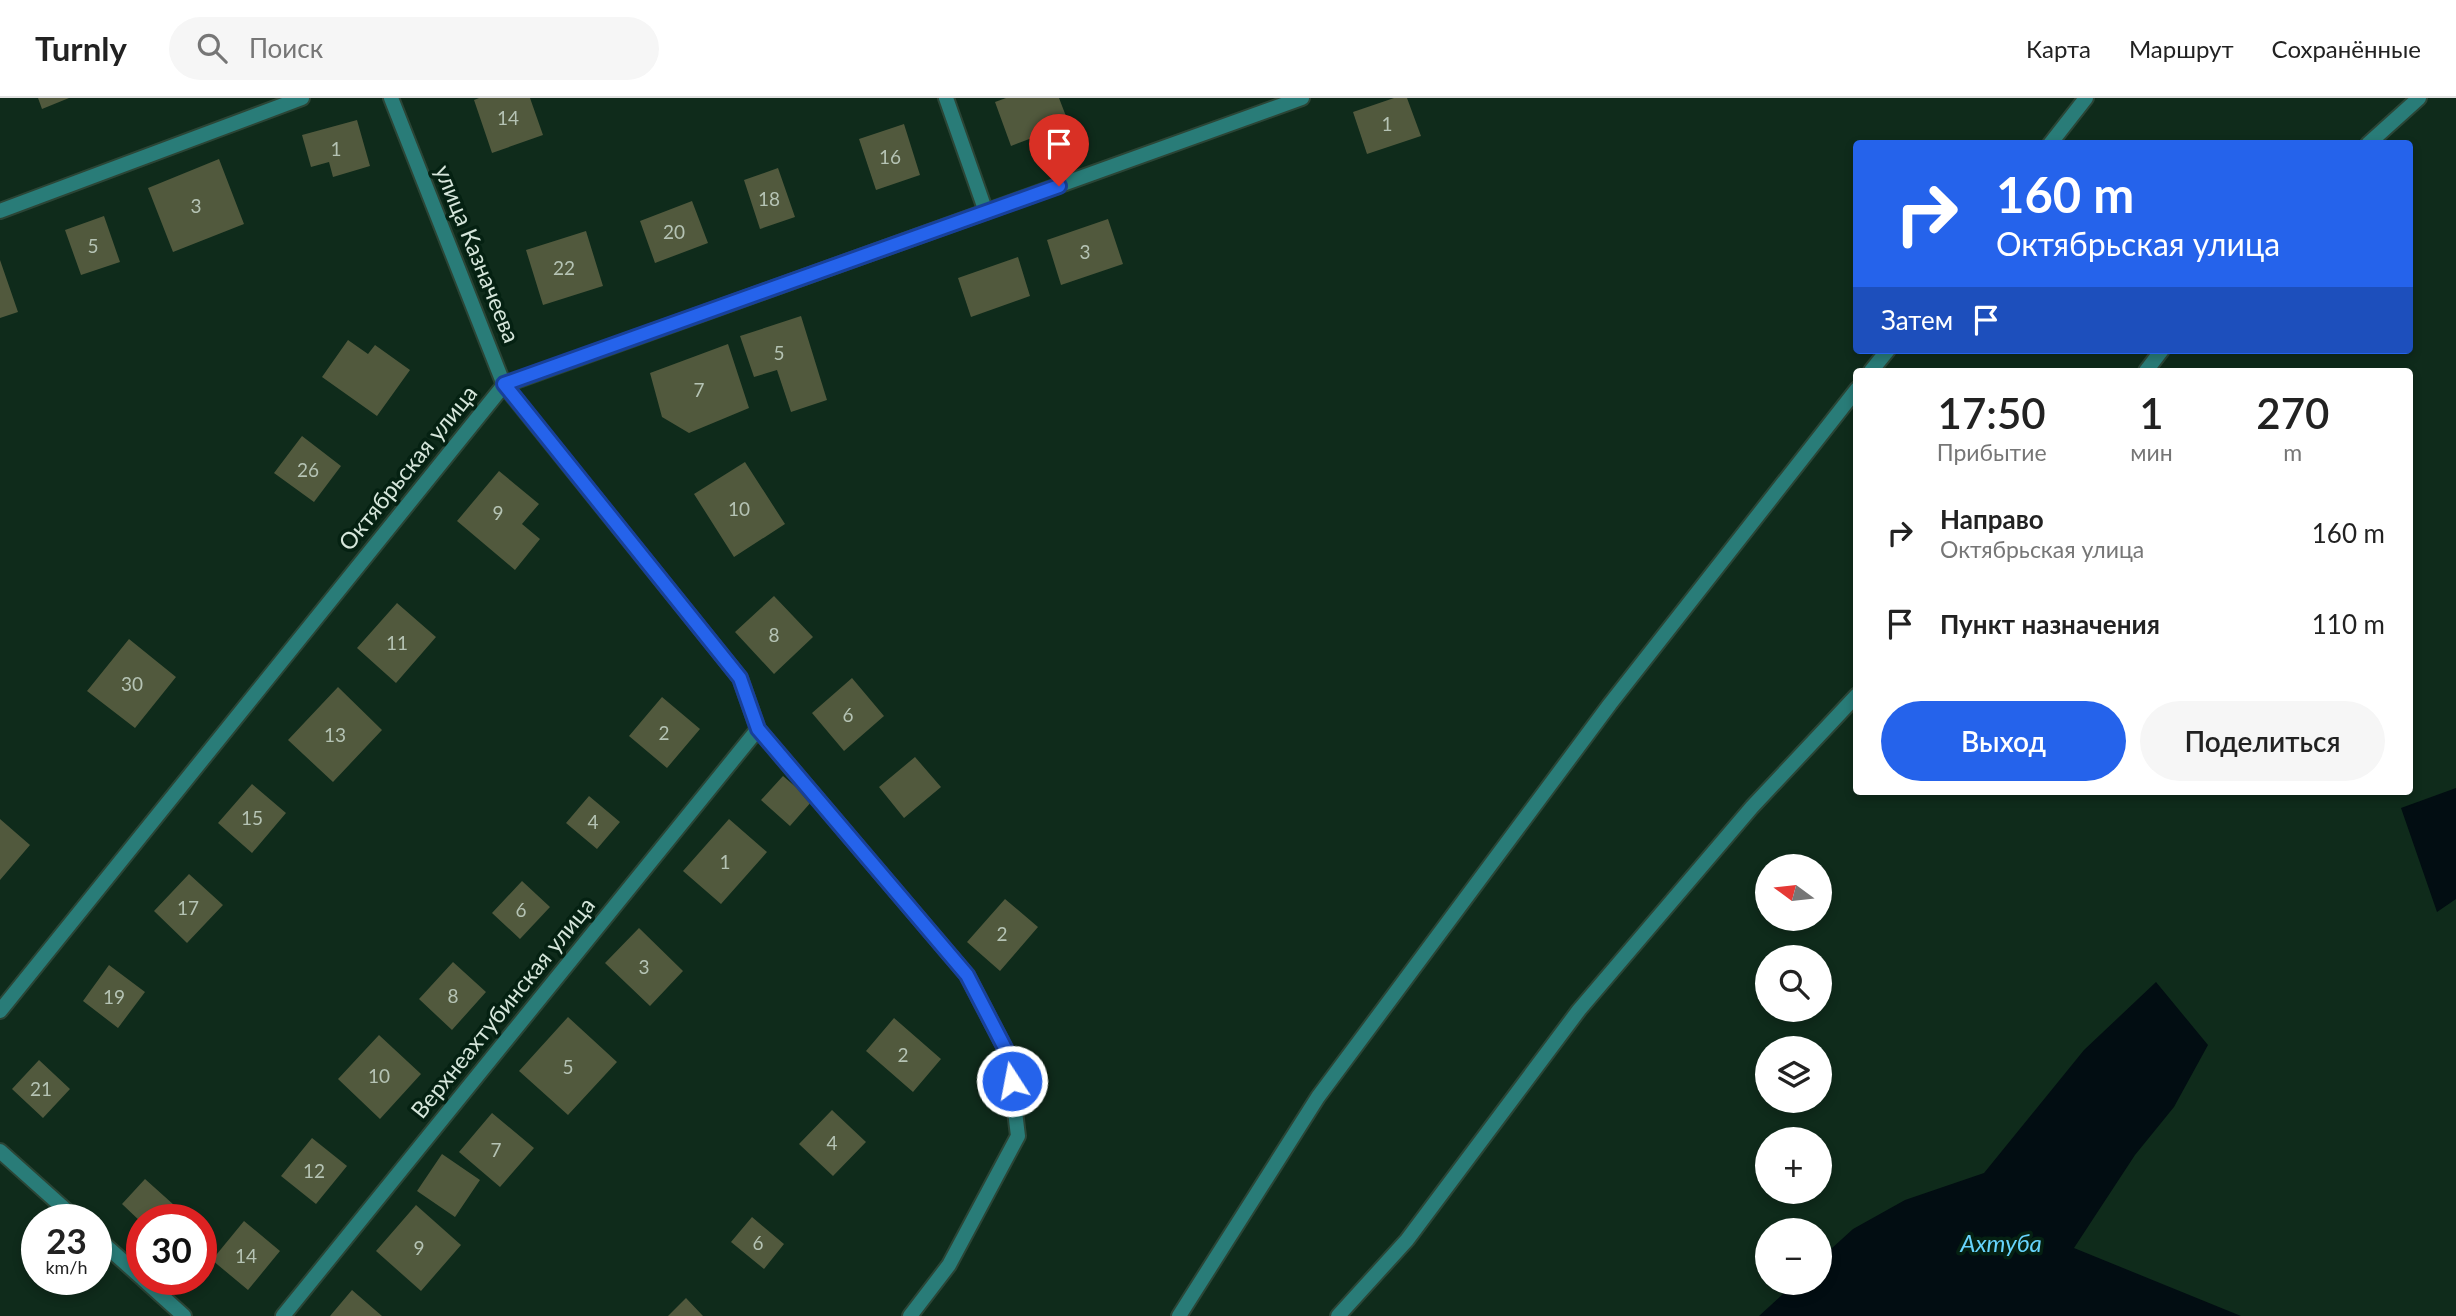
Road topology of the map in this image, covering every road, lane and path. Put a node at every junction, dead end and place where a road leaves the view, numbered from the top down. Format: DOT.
graph roads {
  1 [pos="302,98"];
  2 [pos="391,98"];
  3 [pos="946,98"];
  4 [pos="1302,98"];
  5 [pos="2086,98"];
  6 [pos="2419,98"];
  7 [pos="2053,140"];
  8 [pos="2372,140"];
  9 [pos="0,211"];
  10 [pos="986,212"];
  11 [pos="1885,354"];
  12 [pos="2159,354"];
  13 [pos="1873,368"];
  14 [pos="2148,368"];
  15 [pos="504,384"];
  16 [pos="1853,394"];
  17 [pos="1853,699"];
  18 [pos="758,729"];
  19 [pos="0,1011"];
  20 [pos="0,1151"];
  21 [pos="59,1204"];
  22 [pos="112,1252"];
  23 [pos="126,1264"];
  24 [pos="160,1295"];
  25 [pos="184,1316"];
  26 [pos="282,1316"];
  27 [pos="910,1316"];
  28 [pos="1179,1316"];
  29 [pos="1338,1316"];
  1 -- 9 [label="street"];
  2 -- 15 [label="street, улица Казначеева"];
  3 -- 10 [label="street"];
  4 -- 10 [label="street, Октябрьская улица"];
  5 -- 7 [label="street"];
  6 -- 8 [label="street"];
  10 -- 15 [label="street, Октябрьская улица"];
  11 -- 13 [label="street"];
  12 -- 14 [label="street"];
  15 -- 18 [label="street, улица Казначеева"];
  15 -- 19 [label="street, Октябрьская улица"];
  16 -- 28 [label="street"];
  17 -- 29 [label="street"];
  18 -- 26 [label="street, Верхнеахтубинская улица"];
  18 -- 27 [label="street, улица Казначеева"];
  20 -- 21 [label="street"];
  22 -- 23 [label="street"];
  24 -- 25 [label="street"];
}
